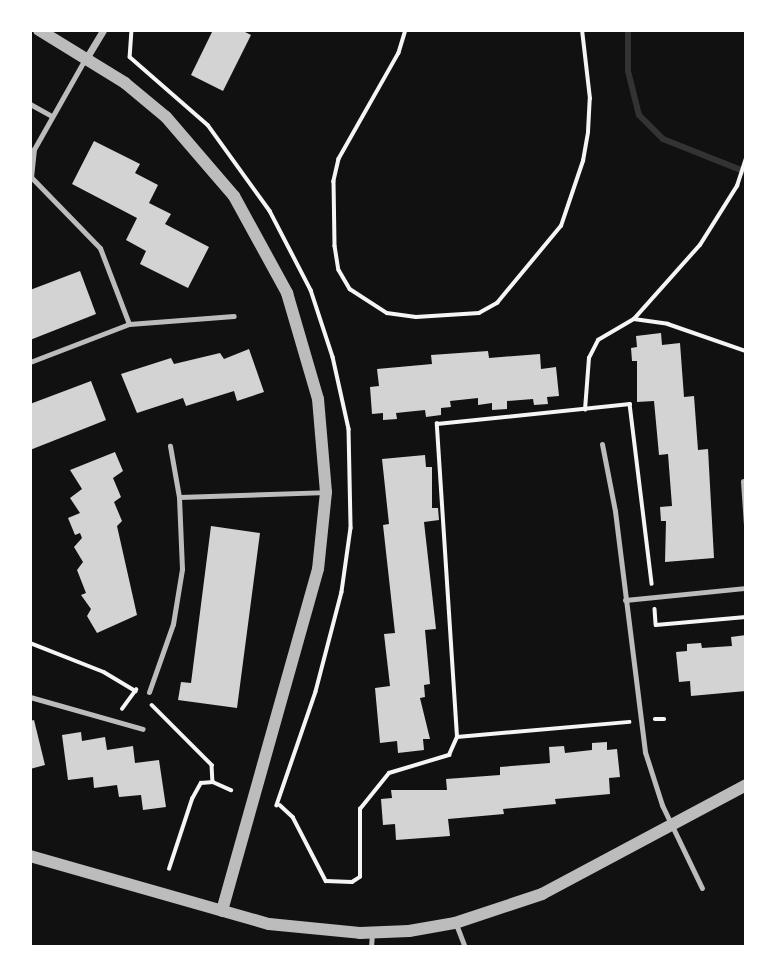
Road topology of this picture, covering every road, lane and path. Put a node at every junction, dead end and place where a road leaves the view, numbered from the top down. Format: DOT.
graph roads {
  1 [pos="39,30"];
  2 [pos="103,30"];
  3 [pos="132,30"];
  4 [pos="405,30"];
  5 [pos="582,30"];
  6 [pos="87,57"];
  7 [pos="30,104"];
  8 [pos="52,116"];
  9 [pos="746,159"];
  10 [pos="234,316"];
  11 [pos="634,319"];
  12 [pos="129,324"];
  13 [pos="746,351"];
  14 [pos="30,362"];
  15 [pos="585,410"];
  16 [pos="601,443"];
  17 [pos="170,446"];
  18 [pos="743,481"];
  19 [pos="326,492"];
  20 [pos="179,497"];
  21 [pos="746,525"];
  22 [pos="746,589"];
  23 [pos="653,598"];
  24 [pos="625,600"];
  25 [pos="746,617"];
  26 [pos="30,643"];
  27 [pos="153,682"];
  28 [pos="135,691"];
  29 [pos="149,692"];
  30 [pos="30,697"];
  31 [pos="664,719"];
  32 [pos="114,720"];
  33 [pos="640,721"];
  34 [pos="143,729"];
  35 [pos="457,737"];
  36 [pos="213,782"];
  37 [pos="746,785"];
  38 [pos="231,790"];
  39 [pos="671,827"];
  40 [pos="30,856"];
  41 [pos="169,869"];
  42 [pos="702,888"];
  43 [pos="222,911"];
  44 [pos="455,923"];
  45 [pos="372,933"];
  46 [pos="371,947"];
  47 [pos="466,947"];
  1 -- 6 [label="street"];
  2 -- 6 [label="street"];
  3 -- 35 [label="path"];
  4 -- 5 [label="path"];
  6 -- 8 [label="lane"];
  6 -- 19 [label="street"];
  7 -- 8 [label="lane"];
  8 -- 12 [label="lane"];
  9 -- 11 [label="path"];
  10 -- 12 [label="lane"];
  11 -- 13 [label="path"];
  11 -- 15 [label="path"];
  12 -- 14 [label="lane"];
  15 -- 23 [label="path"];
  15 -- 35 [label="path"];
  16 -- 24 [label="lane"];
  17 -- 20 [label="lane"];
  18 -- 21 [label="lane"];
  19 -- 20 [label="lane"];
  19 -- 43 [label="street"];
  20 -- 27 [label="lane"];
  22 -- 23 [label="lane"];
  23 -- 24 [label="lane"];
  23 -- 25 [label="path"];
  24 -- 33 [label="lane"];
  26 -- 28 [label="path"];
  27 -- 28 [label="path"];
  27 -- 29 [label="lane"];
  28 -- 32 [label="path"];
  28 -- 36 [label="path"];
  30 -- 32 [label="lane"];
  31 -- 33 [label="path"];
  32 -- 34 [label="lane"];
  33 -- 35 [label="path"];
  33 -- 39 [label="lane"];
  36 -- 38 [label="path"];
  36 -- 41 [label="path"];
  37 -- 39 [label="street"];
  39 -- 42 [label="lane"];
  39 -- 44 [label="street"];
  40 -- 43 [label="street"];
  43 -- 45 [label="street"];
  44 -- 45 [label="street"];
  44 -- 47 [label="lane"];
  45 -- 46 [label="lane"];
}
